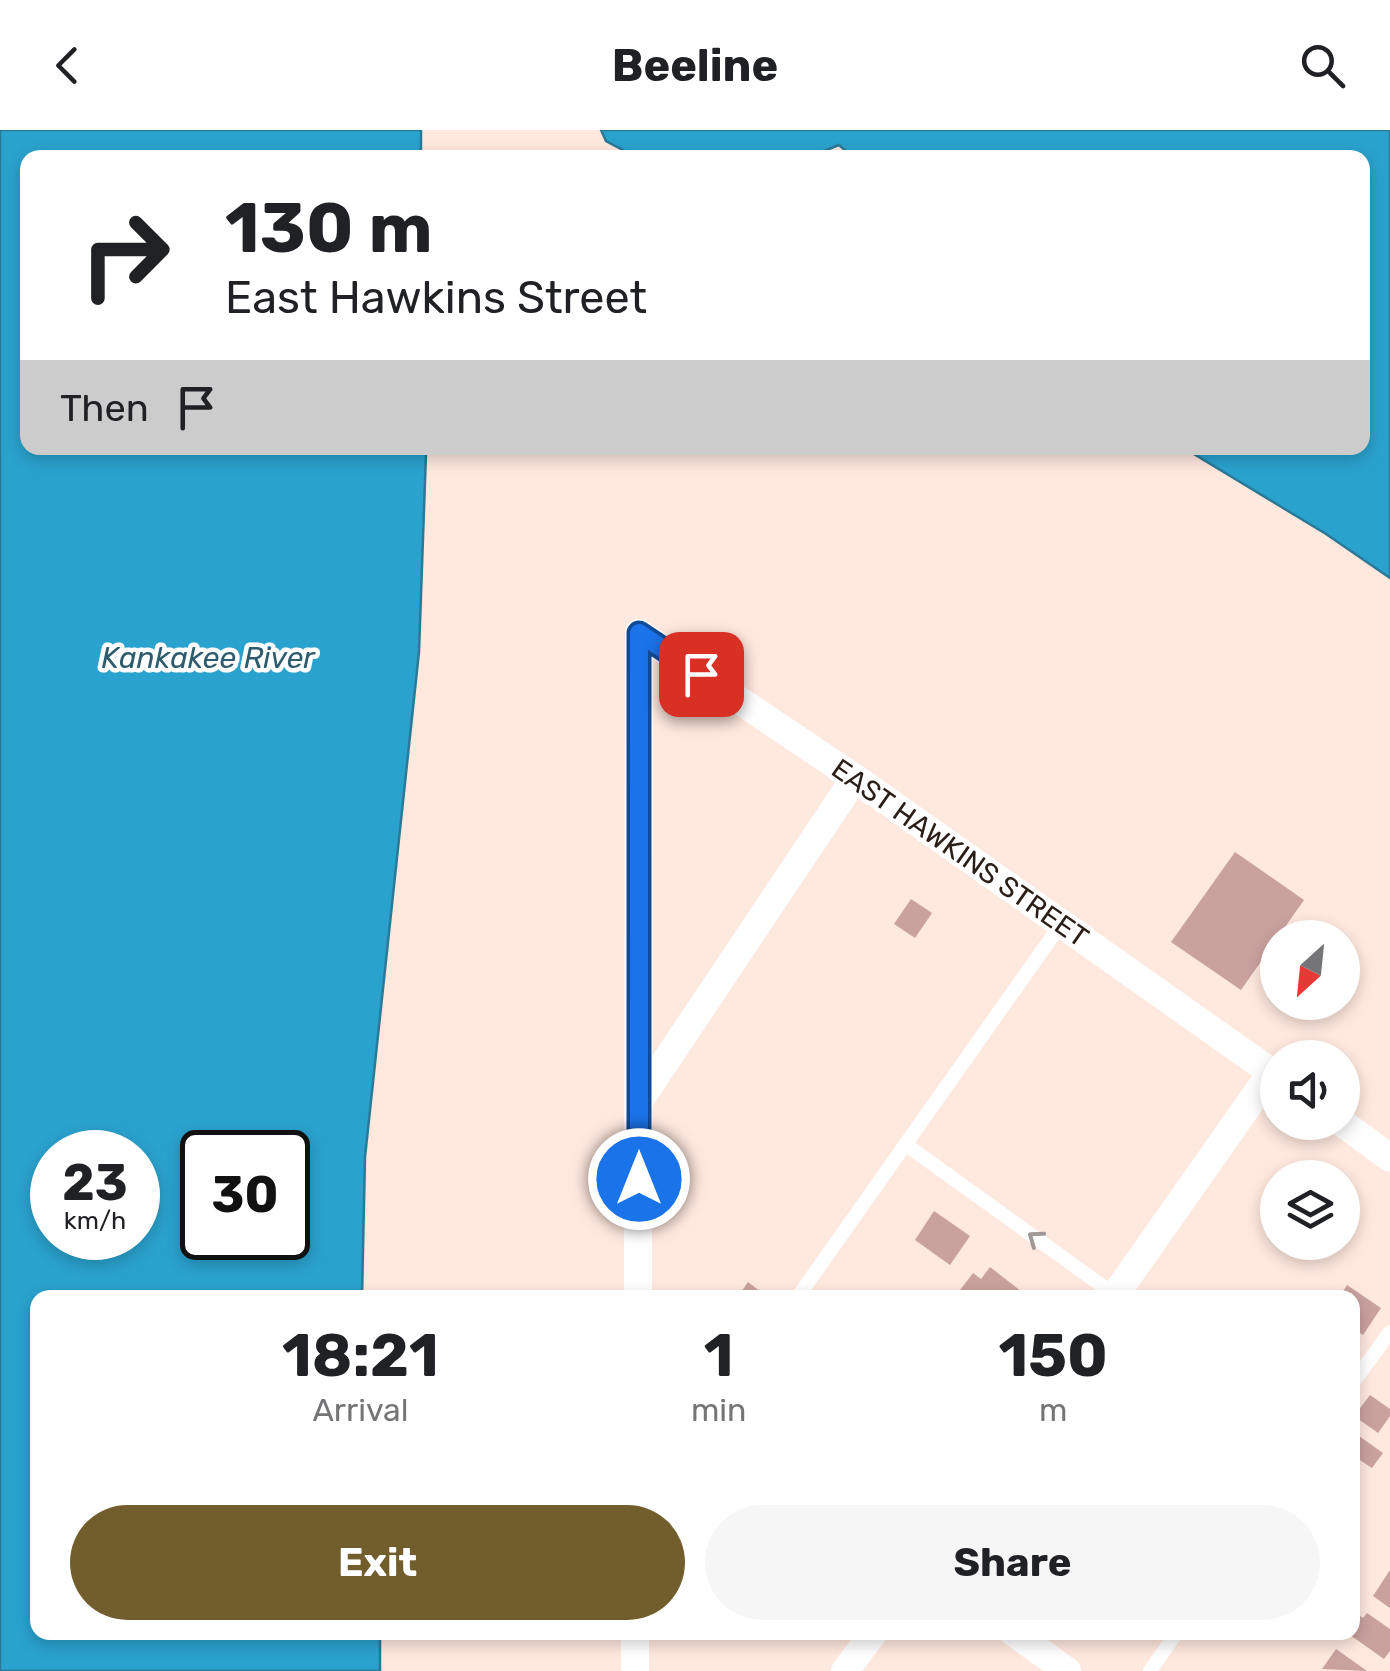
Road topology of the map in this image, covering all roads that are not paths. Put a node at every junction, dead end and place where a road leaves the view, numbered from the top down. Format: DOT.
graph roads {
  1 [pos="855,778"];
  2 [pos="1061,924"];
  3 [pos="1260,1065"];
  4 [pos="1260,1094"];
  5 [pos="639,1100"];
  6 [pos="1360,1136"];
  7 [pos="905,1144"];
  8 [pos="1390,1158"];
  9 [pos="638,1290"];
  10 [pos="803,1290"];
  11 [pos="1106,1290"];
  12 [pos="1118,1290"];
  13 [pos="1390,1332"];
  14 [pos="1360,1373"];
  15 [pos="636,1640"];
  16 [pos="868,1640"];
  17 [pos="1024,1640"];
  18 [pos="1171,1640"];
  19 [pos="635,1671"];
  20 [pos="846,1671"];
  21 [pos="1067,1671"];
  22 [pos="1150,1671"];
  1 -- 2 [label="street, EAST HAWKINS STREET"];
  1 -- 5 [label="street"];
  1 -- 5 [label="street, EAST HAWKINS STREET"];
  2 -- 3 [label="street, EAST HAWKINS STREET"];
  2 -- 7 [label="lane"];
  4 -- 12 [label="street"];
  5 -- 9 [label="street"];
  6 -- 8 [label="street"];
  7 -- 10 [label="lane"];
  11 -- 7 [label="lane, one-way"];
  13 -- 14 [label="lane"];
  15 -- 19 [label="street"];
  16 -- 20 [label="street"];
  17 -- 21 [label="street"];
  18 -- 22 [label="lane"];
}
